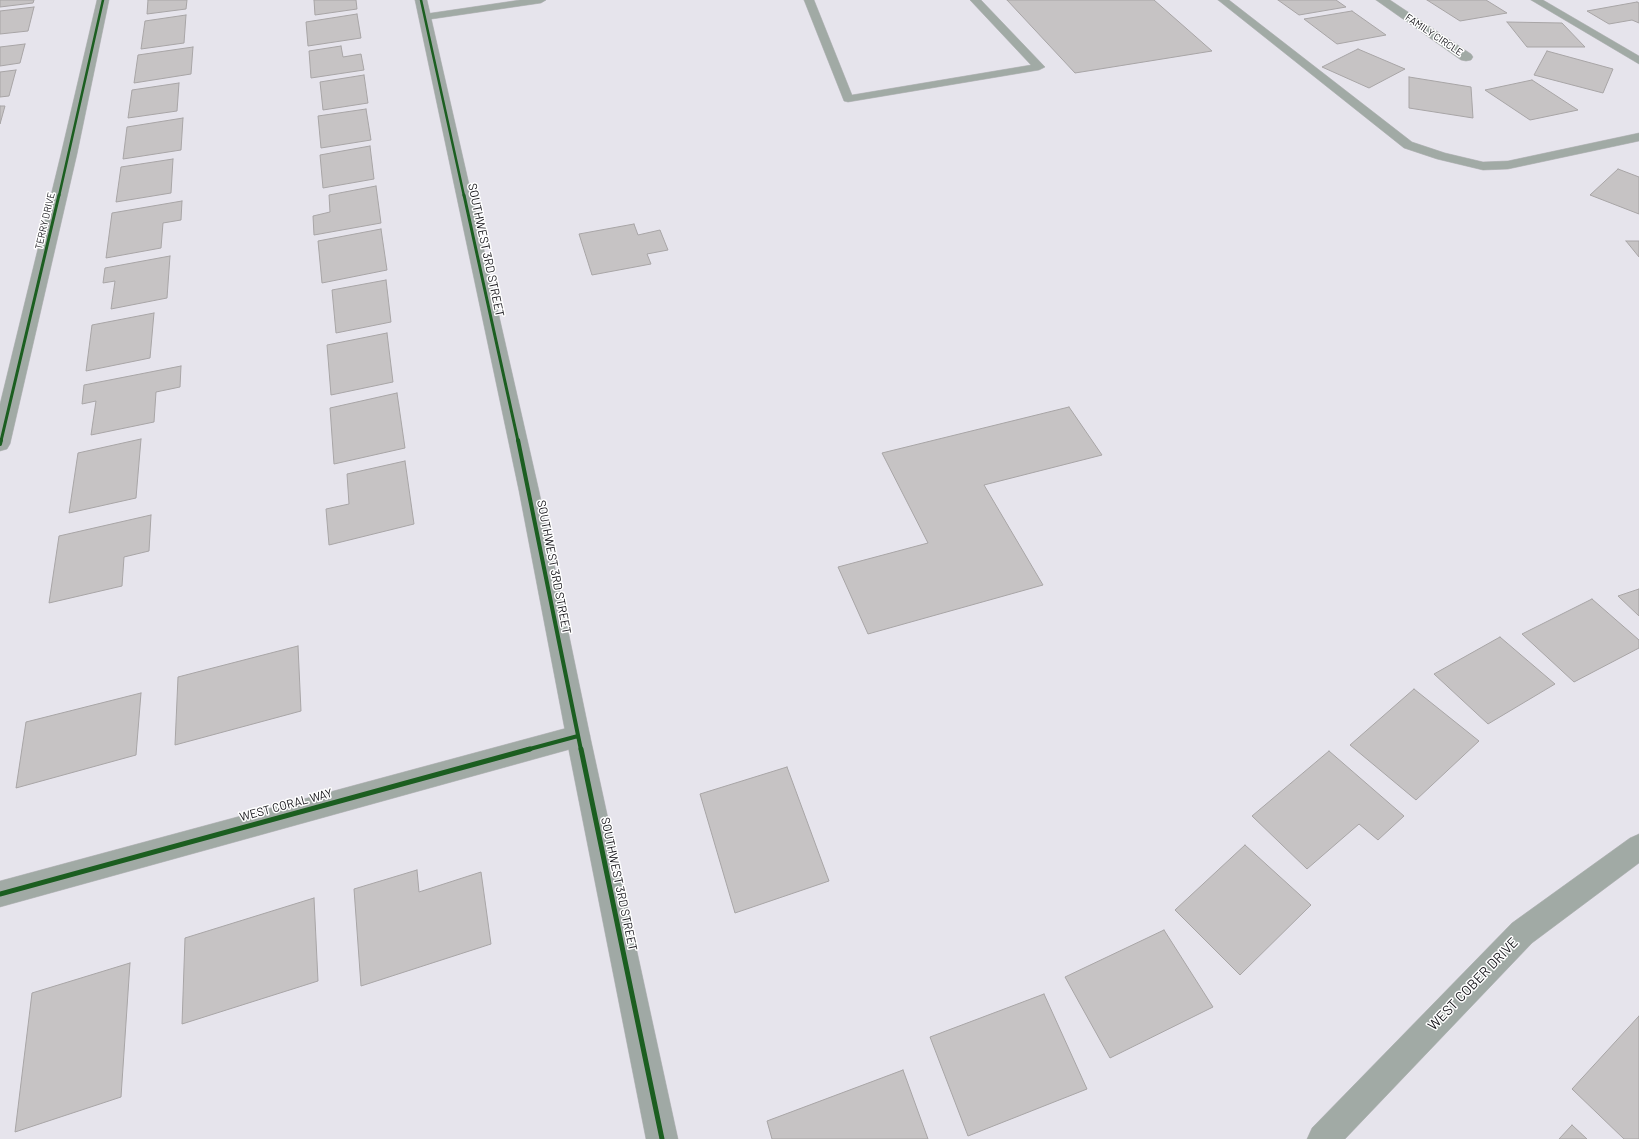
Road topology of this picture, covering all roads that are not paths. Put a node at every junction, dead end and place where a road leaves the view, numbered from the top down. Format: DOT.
graph roads {
  1 [pos="103,0"];
  2 [pos="541,0"];
  3 [pos="809,0"];
  4 [pos="975,0"];
  5 [pos="1223,0"];
  6 [pos="1382,0"];
  7 [pos="1536,0"];
  8 [pos="423,8"];
  9 [pos="1466,57"];
  10 [pos="1639,61"];
  11 [pos="1639,137"];
  12 [pos="0,444"];
  13 [pos="578,736"];
  14 [pos="1639,847"];
  15 [pos="0,894"];
  16 [pos="662,1139"];
  17 [pos="1323,1139"];
  1 -- 12 [label="street, TERRY DRIVE"];
  2 -- 8 [label="lane"];
  3 -- 4 [label="lane"];
  5 -- 11 [label="lane"];
  6 -- 9 [label="street, FAMILY CIRCLE"];
  7 -- 10 [label="lane"];
  8 -- 13 [label="street, SOUTHWEST 3RD STREET"];
  13 -- 15 [label="street, WEST CORAL WAY"];
  13 -- 16 [label="street, SOUTHWEST 3RD STREET"];
  14 -- 17 [label="street, WEST COBER DRIVE"];
}
